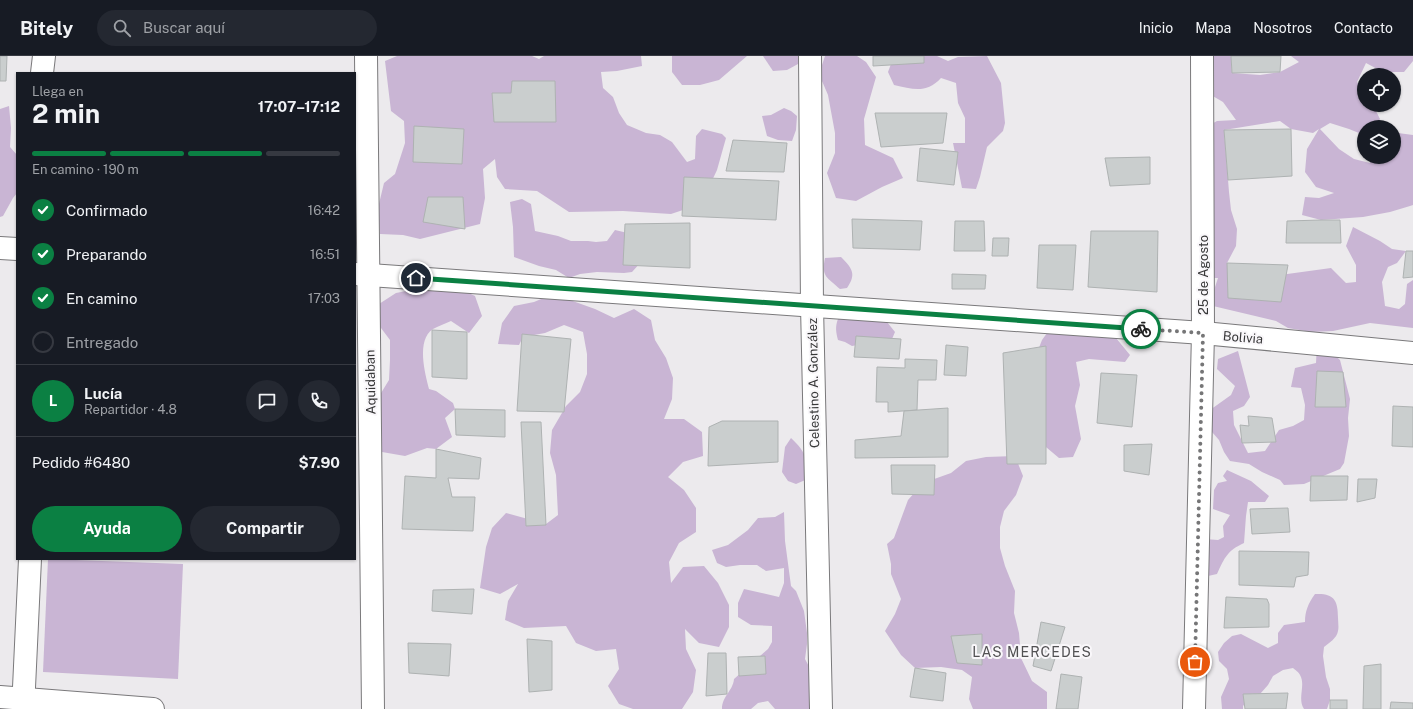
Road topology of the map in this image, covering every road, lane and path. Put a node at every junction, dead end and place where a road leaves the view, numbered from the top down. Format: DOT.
graph roads {
  1 [pos="44,56"];
  2 [pos="366,56"];
  3 [pos="810,56"];
  4 [pos="1202,56"];
  5 [pos="42,72"];
  6 [pos="362,275"];
  7 [pos="812,306"];
  8 [pos="1203,333"];
  9 [pos="1413,353"];
  10 [pos="30,560"];
  11 [pos="0,697"];
  12 [pos="23,704"];
  13 [pos="153,709"];
  14 [pos="373,709"];
  15 [pos="821,709"];
  16 [pos="1194,709"];
  1 -- 5 [label="street"];
  2 -- 6 [label="street, Aquidaban"];
  3 -- 7 [label="street, Celestino A. González"];
  4 -- 8 [label="street, 25 de Agosto"];
  6 -- 7 [label="street, Bolivia"];
  6 -- 14 [label="street, Aquidaban"];
  7 -- 8 [label="street, Bolivia"];
  7 -- 15 [label="street, Celestino A. González"];
  8 -- 9 [label="street, Bolivia"];
  8 -- 16 [label="street, 25 de Agosto"];
  10 -- 12 [label="street"];
  11 -- 12 [label="street"];
  12 -- 13 [label="street"];
}
